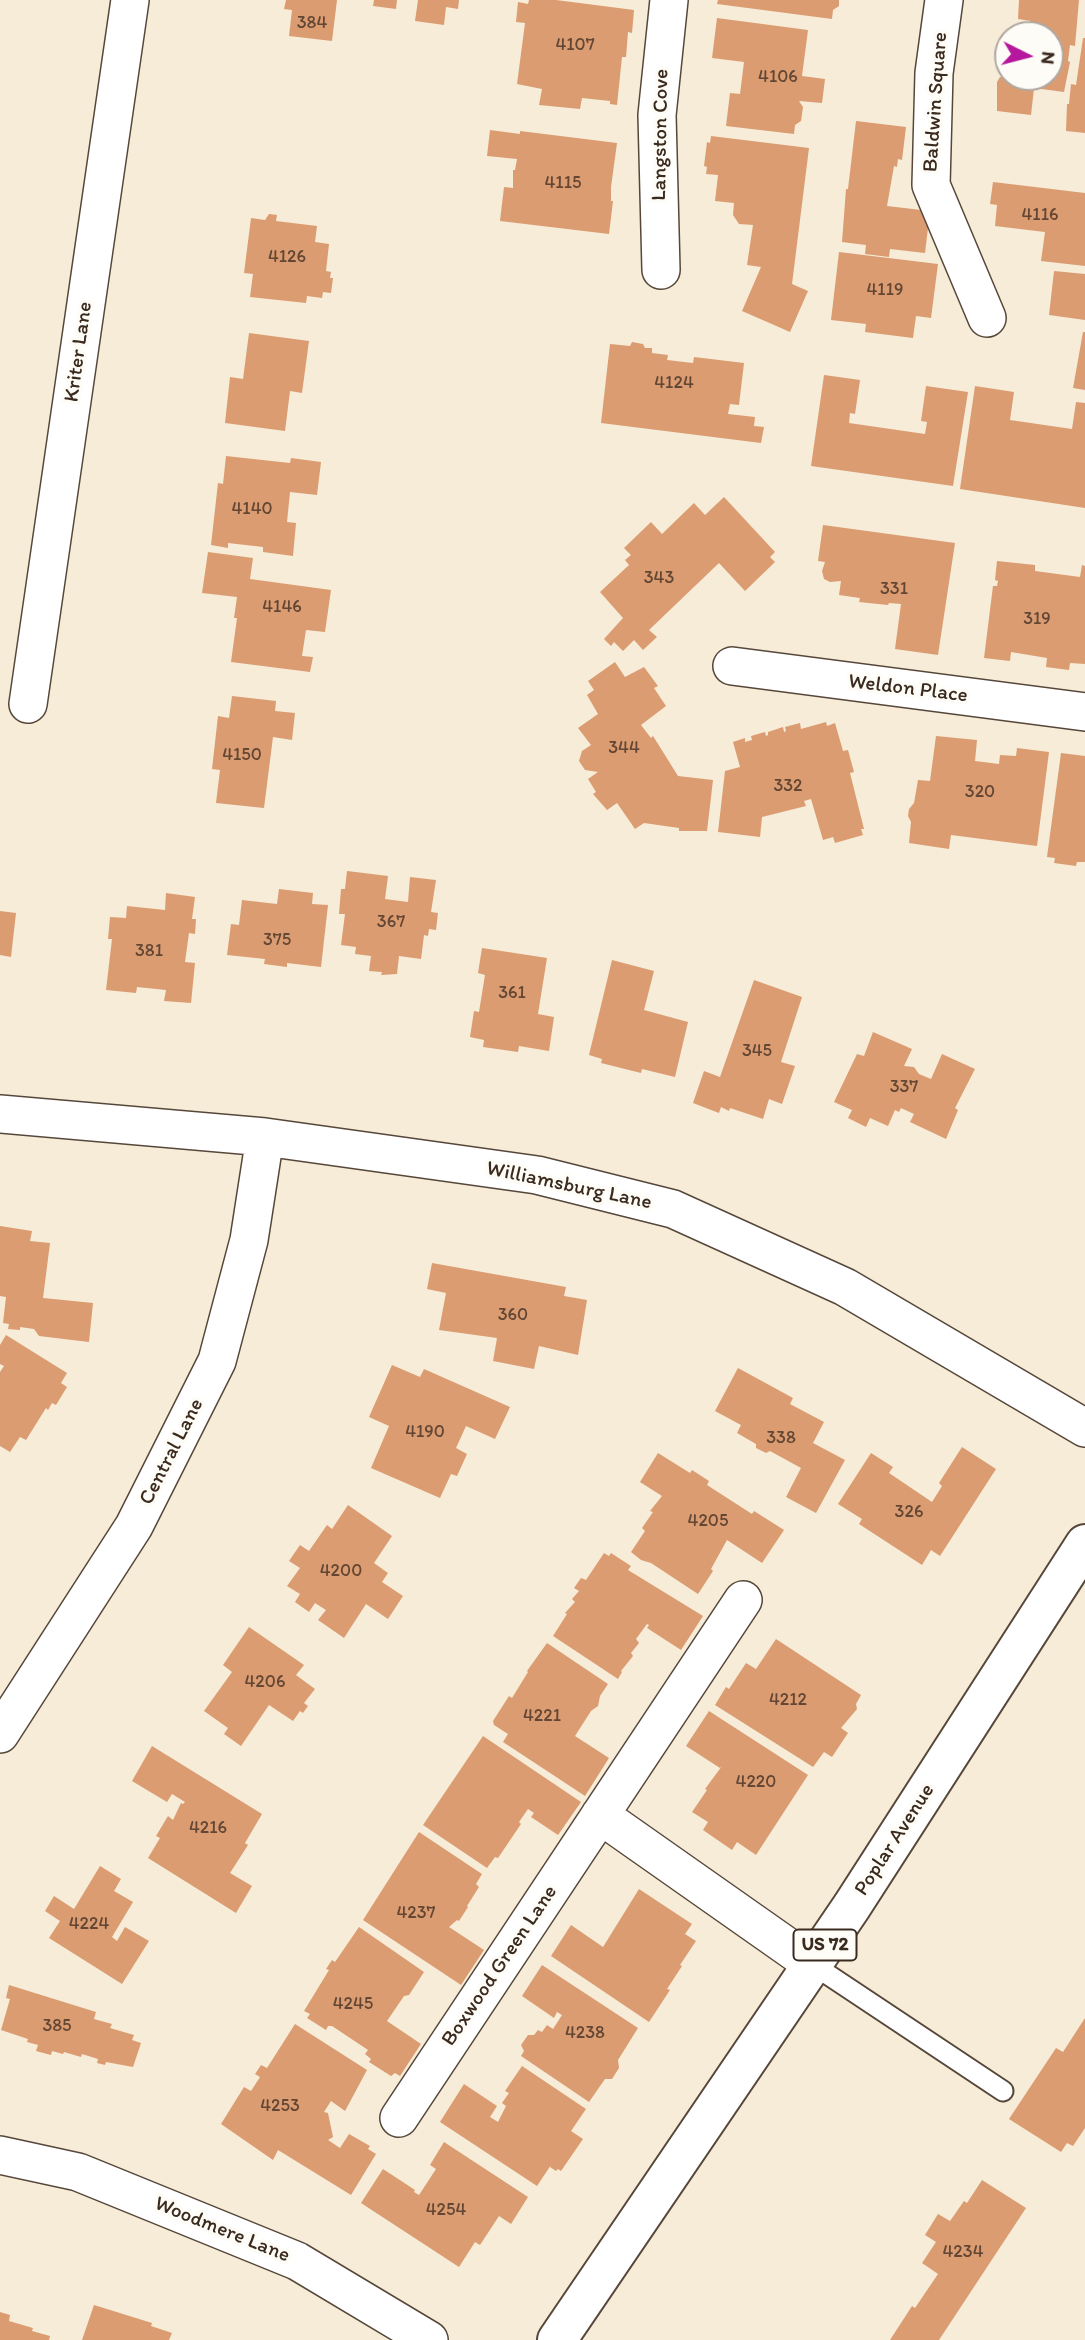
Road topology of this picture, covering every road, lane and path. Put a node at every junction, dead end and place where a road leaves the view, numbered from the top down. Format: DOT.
graph roads {
  1 [pos="130,0"];
  2 [pos="670,0"];
  3 [pos="944,0"];
  4 [pos="661,270"];
  5 [pos="987,318"];
  6 [pos="732,666"];
  7 [pos="28,704"];
  8 [pos="1085,712"];
  9 [pos="0,1114"];
  10 [pos="265,1137"];
  11 [pos="1085,1428"];
  12 [pos="1085,1544"];
  13 [pos="743,1600"];
  14 [pos="0,1734"];
  15 [pos="600,1815"];
  16 [pos="813,1964"];
  17 [pos="1003,2091"];
  18 [pos="399,2118"];
  19 [pos="0,2155"];
  20 [pos="429,2340"];
  21 [pos="557,2340"];
  1 -- 7 [label="street, Kriter Lane"];
  2 -- 4 [label="street, Langston Cove"];
  3 -- 5 [label="street, Baldwin Square"];
  6 -- 8 [label="street, Weldon Place"];
  9 -- 10 [label="street, Williamsburg Lane"];
  10 -- 11 [label="street, Williamsburg Lane"];
  10 -- 14 [label="street, Central Lane"];
  12 -- 16 [label="main road, Poplar Avenue / US 72"];
  13 -- 15 [label="street, Boxwood Green Lane"];
  15 -- 16 [label="street"];
  15 -- 18 [label="street, Boxwood Green Lane"];
  16 -- 17 [label="lane"];
  16 -- 21 [label="main road, Poplar Avenue / US 72"];
  19 -- 20 [label="street, Woodmere Lane"];
}
